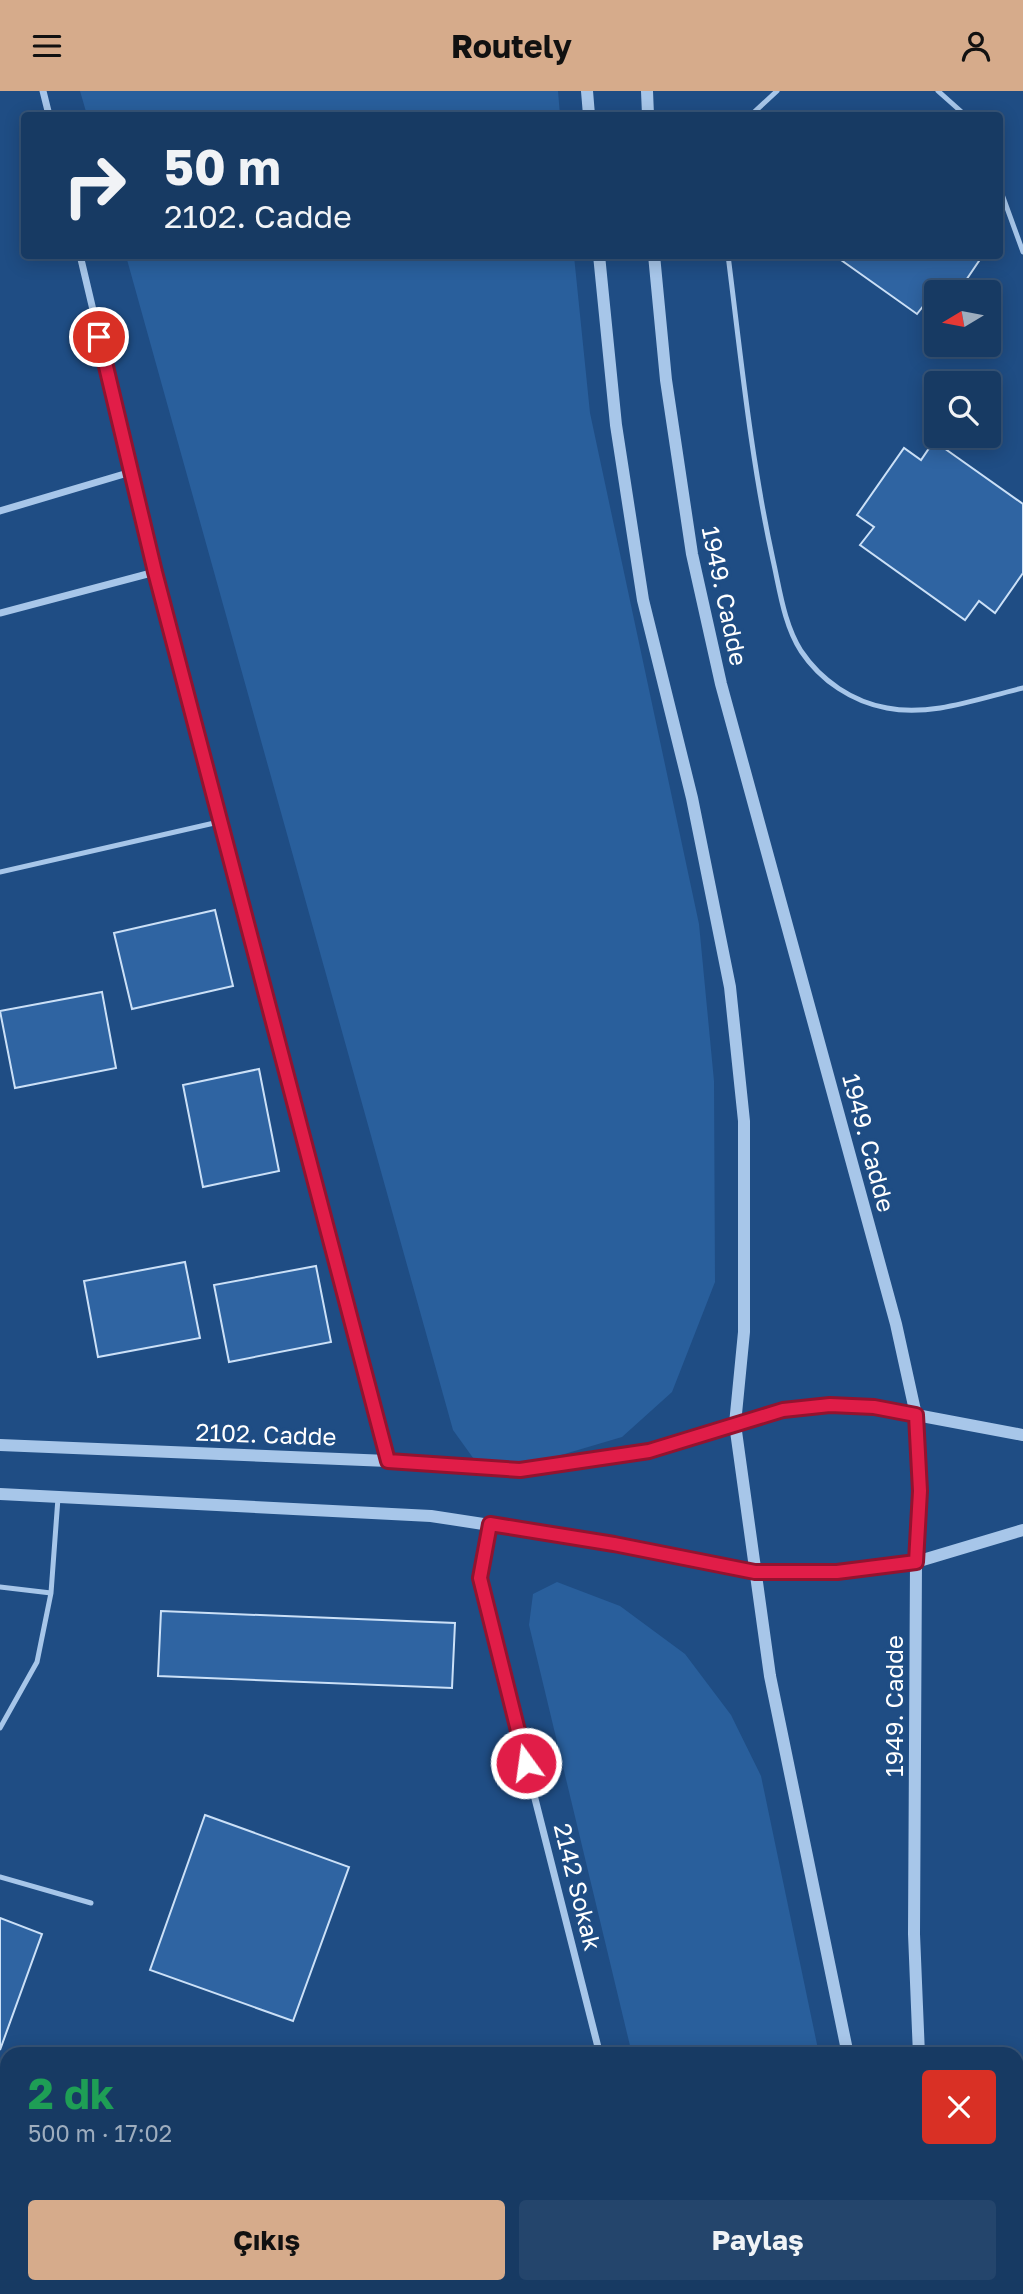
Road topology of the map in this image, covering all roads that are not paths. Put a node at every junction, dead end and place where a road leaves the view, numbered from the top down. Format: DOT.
graph roads {
  1 [pos="43,91"];
  2 [pos="587,91"];
  3 [pos="647,91"];
  4 [pos="777,91"];
  5 [pos="938,91"];
  6 [pos="48,112"];
  7 [pos="589,112"];
  8 [pos="648,112"];
  9 [pos="754,112"];
  10 [pos="962,112"];
  11 [pos="1003,197"];
  12 [pos="1023,252"];
  13 [pos="81,259"];
  14 [pos="599,259"];
  15 [pos="654,259"];
  16 [pos="729,259"];
  17 [pos="131,472"];
  18 [pos="0,511"];
  19 [pos="155,572"];
  20 [pos="0,614"];
  21 [pos="1023,688"];
  22 [pos="223,821"];
  23 [pos="0,872"];
  24 [pos="916,1415"];
  25 [pos="735,1424"];
  26 [pos="1023,1435"];
  27 [pos="0,1445"];
  28 [pos="388,1461"];
  29 [pos="0,1494"];
  30 [pos="58,1497"];
  31 [pos="490,1524"];
  32 [pos="1023,1530"];
  33 [pos="916,1562"];
  34 [pos="755,1572"];
  35 [pos="0,1587"];
  36 [pos="51,1593"];
  37 [pos="0,1728"];
  38 [pos="0,1877"];
  39 [pos="91,1903"];
  40 [pos="598,2047"];
  41 [pos="846,2047"];
  42 [pos="919,2047"];
  1 -- 6 [label="street"];
  2 -- 7 [label="street"];
  3 -- 8 [label="street"];
  4 -- 9 [label="lane"];
  5 -- 10 [label="lane"];
  11 -- 12 [label="lane"];
  13 -- 17 [label="street"];
  14 -- 25 [label="street"];
  15 -- 24 [label="street, 1949. Cadde"];
  16 -- 21 [label="lane"];
  17 -- 18 [label="street"];
  17 -- 19 [label="street"];
  19 -- 20 [label="street"];
  19 -- 22 [label="street"];
  22 -- 23 [label="lane"];
  22 -- 28 [label="street"];
  24 -- 25 [label="street, 2102. Cadde"];
  24 -- 26 [label="street, 2102. Cadde"];
  24 -- 33 [label="street, 1949. Cadde"];
  25 -- 28 [label="street, 2102. Cadde"];
  25 -- 34 [label="street"];
  27 -- 28 [label="street, 2102. Cadde"];
  29 -- 30 [label="street"];
  30 -- 31 [label="street"];
  30 -- 36 [label="lane"];
  31 -- 34 [label="street"];
  31 -- 40 [label="street, 2142 Sokak"];
  32 -- 33 [label="street"];
  33 -- 34 [label="street"];
  33 -- 42 [label="street, 1949. Cadde"];
  34 -- 41 [label="street"];
  35 -- 36 [label="lane"];
  36 -- 37 [label="lane"];
  38 -- 39 [label="lane"];
}
